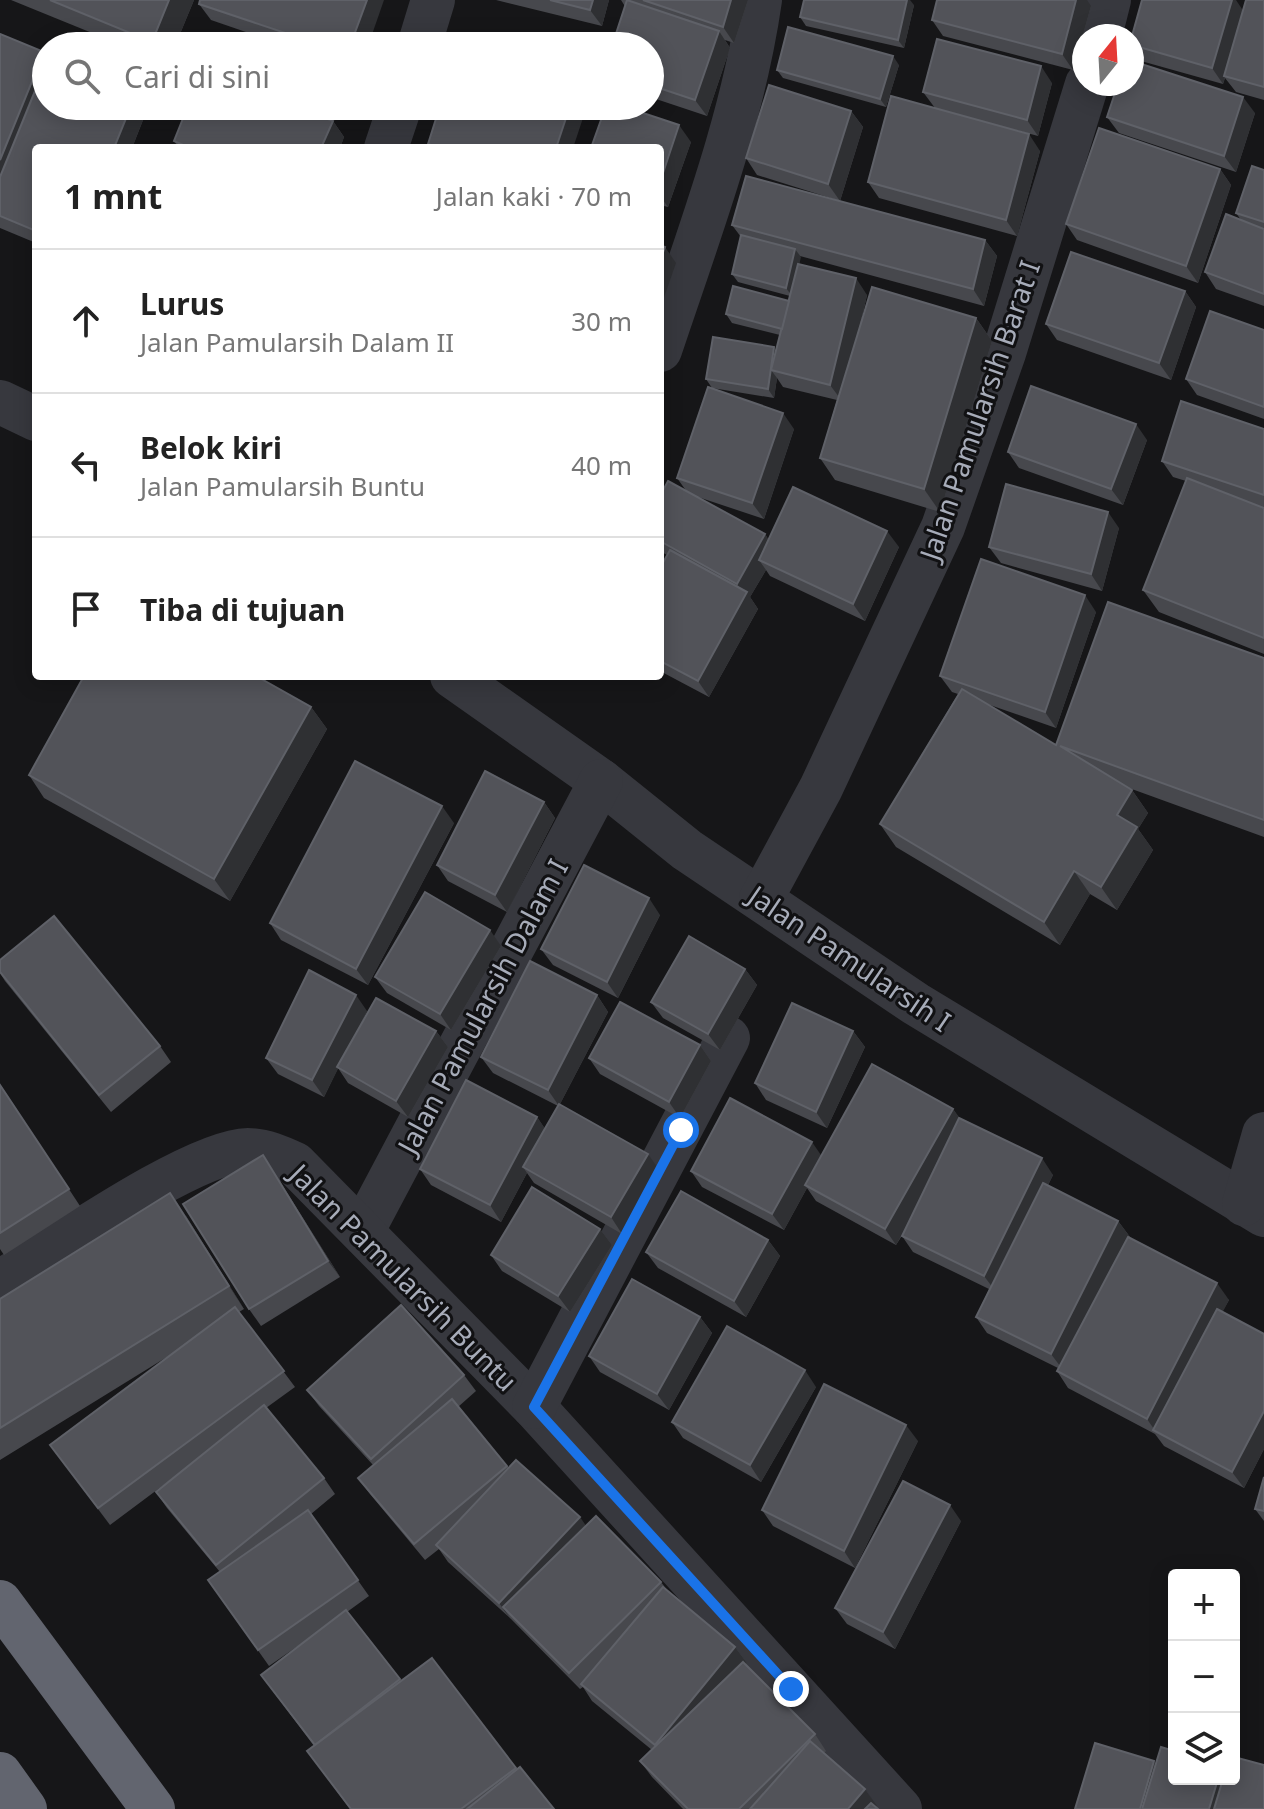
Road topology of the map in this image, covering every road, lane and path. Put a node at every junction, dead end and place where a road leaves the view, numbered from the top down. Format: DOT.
graph roads {
  1 [pos="433,0"];
  2 [pos="760,0"];
  3 [pos="1109,0"];
  4 [pos="1103,24"];
  5 [pos="423,32"];
  6 [pos="1083,96"];
  7 [pos="395,120"];
  8 [pos="387,144"];
  9 [pos="664,338"];
  10 [pos="0,402"];
  11 [pos="32,417"];
  12 [pos="466,680"];
  13 [pos="511,693"];
  14 [pos="601,781"];
  15 [pos="761,899"];
  16 [pos="728,1038"];
  17 [pos="1264,1134"];
  18 [pos="1254,1209"];
  19 [pos="363,1230"];
  20 [pos="0,1282"];
  21 [pos="534,1407"];
  22 [pos="0,1602"];
  23 [pos="0,1774"];
  24 [pos="25,1809"];
  25 [pos="153,1809"];
  26 [pos="900,1809"];
  1 -- 5 [label="street"];
  2 -- 9 [label="street"];
  3 -- 4 [label="street"];
  6 -- 15 [label="street, Jalan Pamularsih Barat I"];
  7 -- 8 [label="street"];
  10 -- 11 [label="street"];
  12 -- 13 [label="street, Jalan Pamularsih I"];
  13 -- 14 [label="street, Jalan Pamularsih I"];
  14 -- 15 [label="street, Jalan Pamularsih I"];
  14 -- 19 [label="street, Jalan Pamularsih Dalam I"];
  15 -- 18 [label="street, Jalan Pamularsih I"];
  16 -- 21 [label="street"];
  17 -- 18 [label="street"];
  19 -- 20 [label="street, Jalan Pamularsih Buntu"];
  19 -- 21 [label="street, Jalan Pamularsih Buntu"];
  21 -- 26 [label="street, Jalan Pamularsih Buntu"];
  22 -- 25 [label="highway"];
  23 -- 24 [label="highway"];
}
